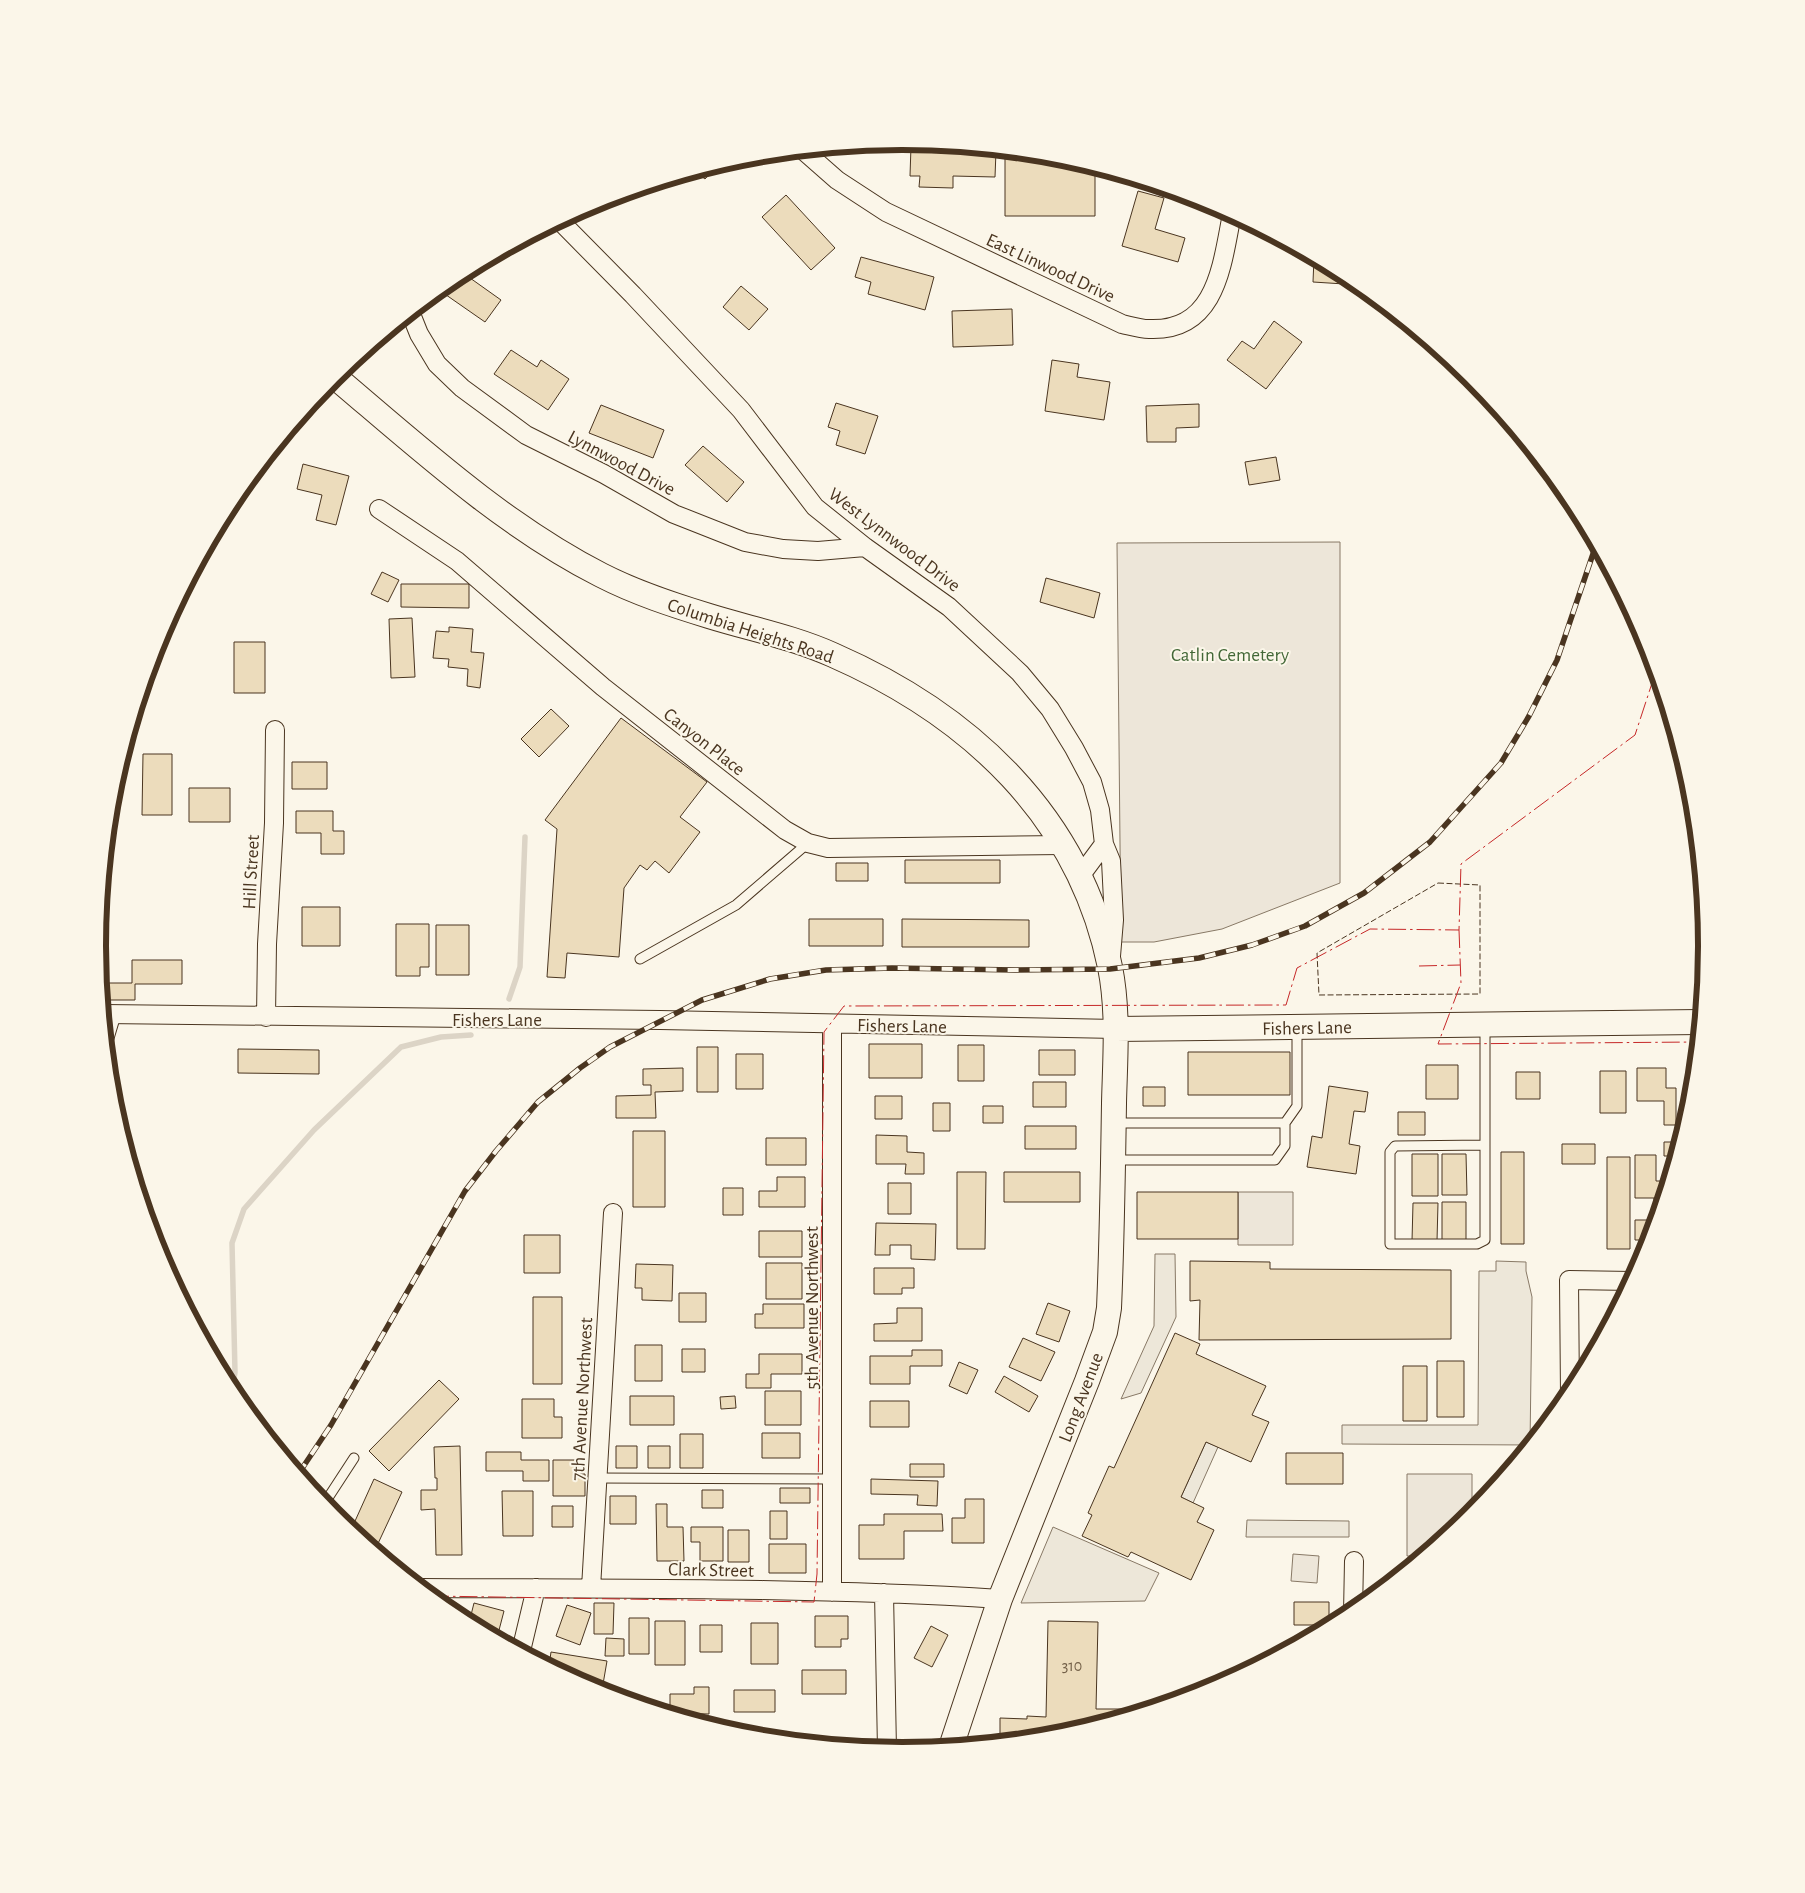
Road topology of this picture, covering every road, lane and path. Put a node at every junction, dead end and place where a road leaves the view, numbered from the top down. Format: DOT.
graph roads {
  1 [pos="810,156"];
  2 [pos="1230,221"];
  3 [pos="565,226"];
  4 [pos="413,319"];
  5 [pos="341,381"];
  6 [pos="379,509"];
  7 [pos="865,547"];
  8 [pos="275,730"];
  9 [pos="808,843"];
  10 [pos="1063,844"];
  11 [pos="1104,844"];
  12 [pos="1081,875"];
  13 [pos="640,959"];
  14 [pos="1110,969"];
  15 [pos="110,1014"];
  16 [pos="266,1017"];
  17 [pos="1695,1022"];
  18 [pos="832,1024"];
  19 [pos="1485,1025"];
  20 [pos="1296,1027"];
  21 [pos="1116,1029"];
  22 [pos="1114,1123"];
  23 [pos="1285,1123"];
  24 [pos="1485,1145"];
  25 [pos="1113,1160"];
  26 [pos="613,1213"];
  27 [pos="1625,1281"];
  28 [pos="1570,1381"];
  29 [pos="354,1458"];
  30 [pos="597,1478"];
  31 [pos="832,1479"];
  32 [pos="328,1498"];
  33 [pos="1354,1561"];
  34 [pos="432,1588"];
  35 [pos="536,1588"];
  36 [pos="591,1588"];
  37 [pos="832,1592"];
  38 [pos="884,1592"];
  39 [pos="1000,1598"];
  40 [pos="1354,1602"];
  41 [pos="522,1646"];
  42 [pos="953,1741"];
  43 [pos="887,1742"];
  1 -- 2 [label="street, East Linwood Drive"];
  3 -- 7 [label="street, West Lynnwood Drive"];
  4 -- 7 [label="street, Lynnwood Drive"];
  5 -- 10 [label="street, Columbia Heights Road"];
  6 -- 9 [label="street, Canyon Place"];
  7 -- 11 [label="street, West Lynnwood Drive"];
  8 -- 16 [label="street, Hill Street"];
  9 -- 10 [label="street, Canyon Place"];
  9 -- 13 [label="lane"];
  10 -- 12 [label="street, Columbia Heights Road"];
  11 -- 12 [label="street"];
  11 -- 14 [label="street, West Lynnwood Drive"];
  12 -- 14 [label="street, Columbia Heights Road"];
  14 -- 21 [label="street, Columbia Heights Road"];
  15 -- 16 [label="street, Fishers Lane"];
  16 -- 18 [label="street, Fishers Lane"];
  17 -- 19 [label="street, Fishers Lane"];
  18 -- 21 [label="street, Fishers Lane"];
  18 -- 31 [label="street, 5th Avenue Northwest"];
  19 -- 20 [label="street, Fishers Lane"];
  19 -- 24 [label="lane"];
  20 -- 21 [label="street, Fishers Lane"];
  20 -- 23 [label="lane"];
  21 -- 22 [label="street, Long Avenue"];
  22 -- 23 [label="lane"];
  22 -- 25 [label="street, Long Avenue"];
  23 -- 25 [label="lane"];
  24 -- 24 [label="lane"];
  25 -- 39 [label="street, Long Avenue"];
  26 -- 30 [label="street, 7th Avenue Northwest"];
  27 -- 28 [label="street"];
  29 -- 32 [label="lane"];
  30 -- 31 [label="lane"];
  30 -- 36 [label="street, 7th Avenue Northwest"];
  31 -- 37 [label="street, 5th Avenue Northwest"];
  33 -- 40 [label="street"];
  34 -- 35 [label="street, Clark Street"];
  35 -- 36 [label="street, Clark Street"];
  35 -- 41 [label="street"];
  36 -- 37 [label="street, Clark Street"];
  37 -- 38 [label="street, Clark Street"];
  38 -- 39 [label="street, Clark Street"];
  38 -- 43 [label="street"];
  39 -- 42 [label="street, Long Avenue"];
}
